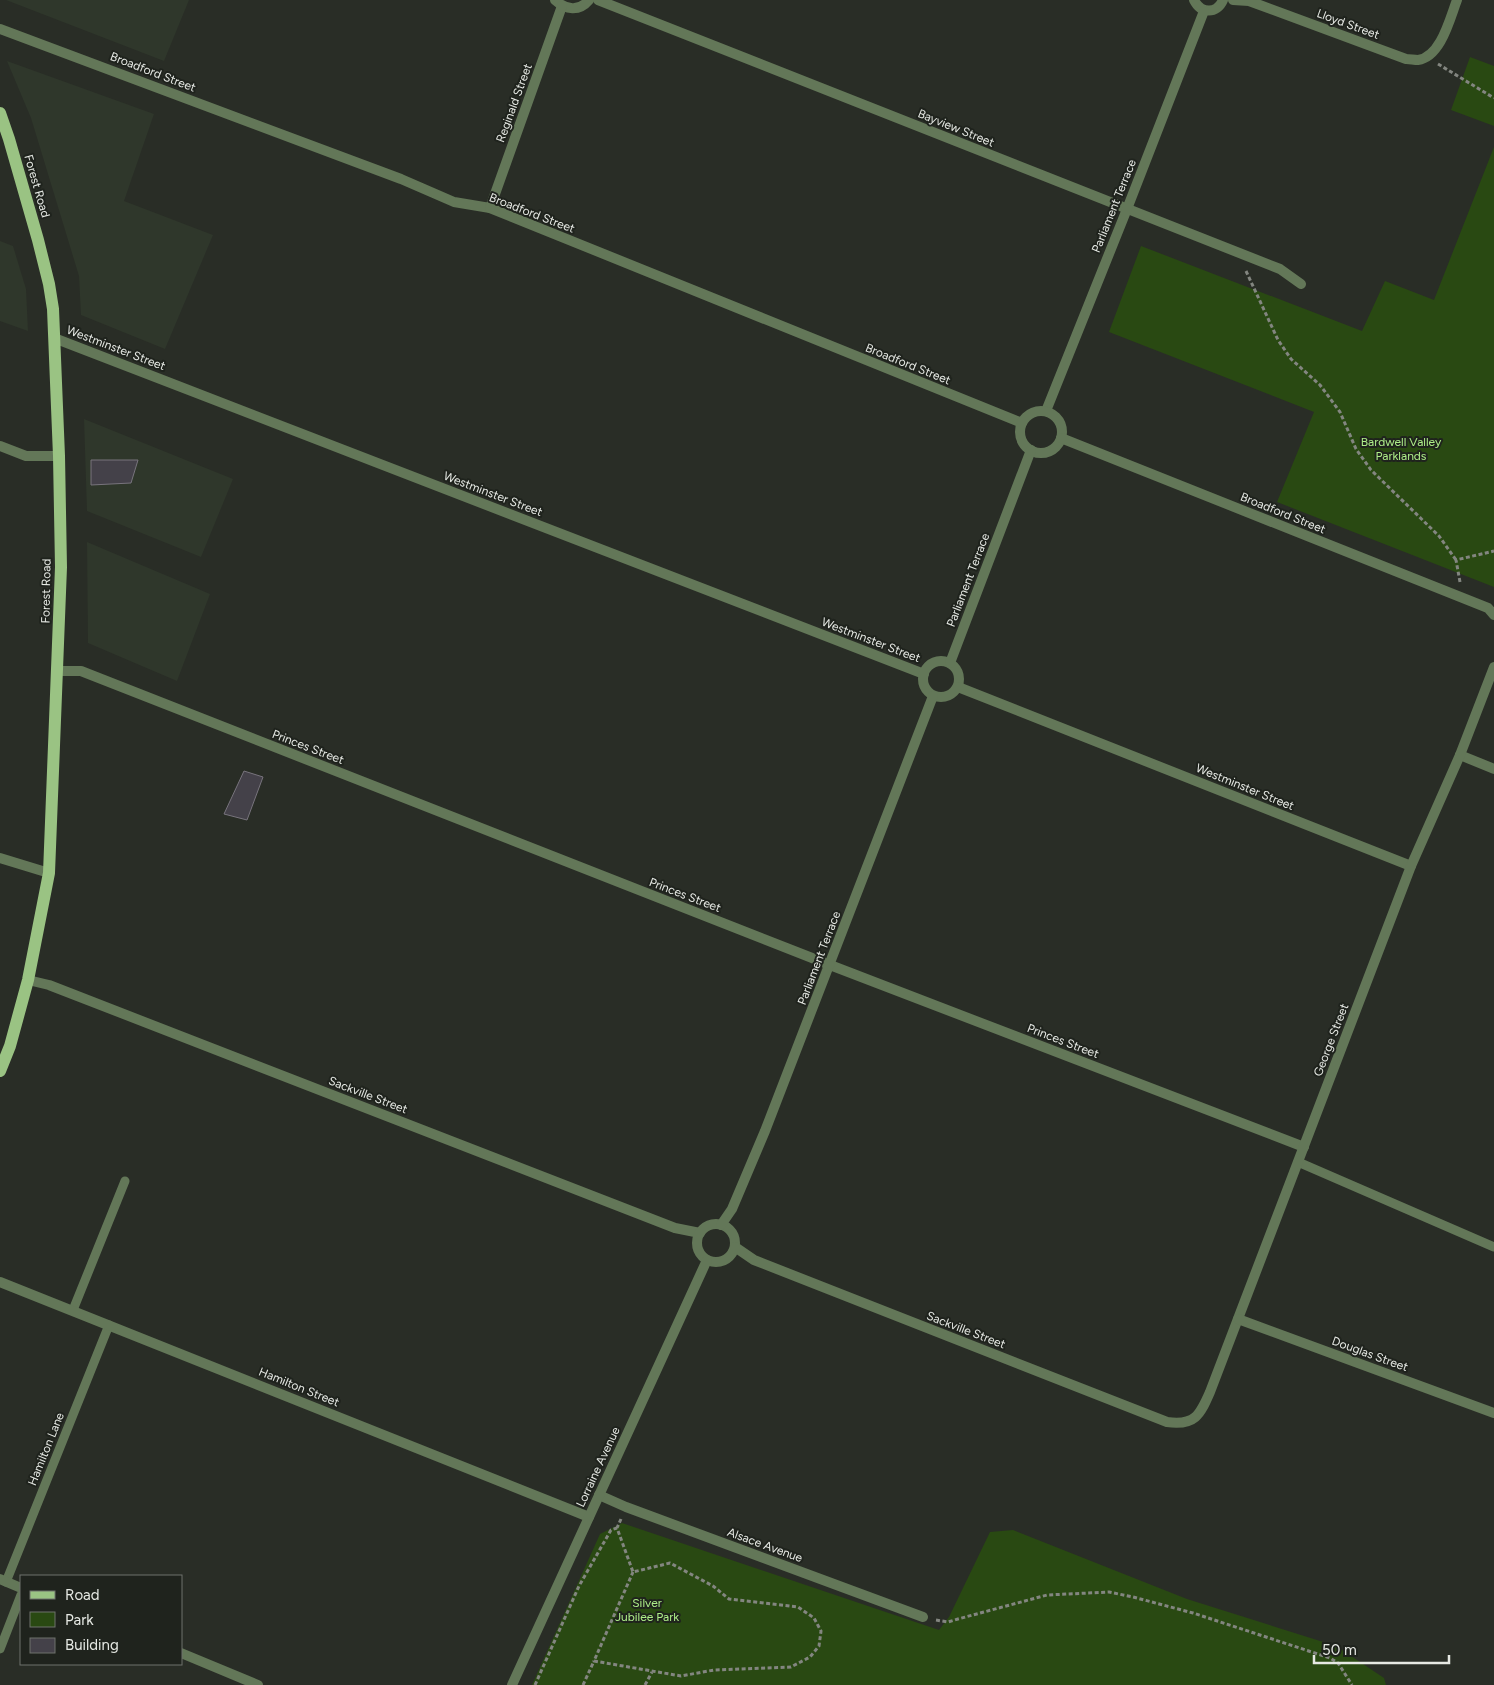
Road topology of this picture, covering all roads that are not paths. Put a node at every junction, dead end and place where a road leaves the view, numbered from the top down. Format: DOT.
graph roads {
  1 [pos="589,0"];
  2 [pos="598,0"];
  3 [pos="1194,0"];
  4 [pos="1223,0"];
  5 [pos="1233,0"];
  6 [pos="1457,0"];
  7 [pos="559,3"];
  8 [pos="1204,11"];
  9 [pos="0,29"];
  10 [pos="0,113"];
  11 [pos="490,208"];
  12 [pos="1127,209"];
  13 [pos="1301,284"];
  14 [pos="54,338"];
  15 [pos="1046,411"];
  16 [pos="1022,423"];
  17 [pos="1061,438"];
  18 [pos="0,446"];
  19 [pos="1031,450"];
  20 [pos="59,456"];
  21 [pos="1494,615"];
  22 [pos="950,663"];
  23 [pos="1494,666"];
  24 [pos="58,671"];
  25 [pos="924,674"];
  26 [pos="958,687"];
  27 [pos="933,696"];
  28 [pos="1460,754"];
  29 [pos="1494,769"];
  30 [pos="0,858"];
  31 [pos="1411,866"];
  32 [pos="49,873"];
  33 [pos="830,965"];
  34 [pos="28,980"];
  35 [pos="0,1071"];
  36 [pos="1304,1147"];
  37 [pos="1298,1162"];
  38 [pos="125,1181"];
  39 [pos="721,1225"];
  40 [pos="700,1233"];
  41 [pos="735,1247"];
  42 [pos="1494,1247"];
  43 [pos="708,1260"];
  44 [pos="0,1282"];
  45 [pos="73,1310"];
  46 [pos="1238,1319"];
  47 [pos="109,1325"];
  48 [pos="1494,1413"];
  49 [pos="1192,1420"];
  50 [pos="599,1495"];
  51 [pos="589,1517"];
  52 [pos="3,1581"];
  53 [pos="20,1588"];
  54 [pos="20,1598"];
  55 [pos="923,1617"];
  56 [pos="0,1649"];
  57 [pos="182,1653"];
  58 [pos="258,1685"];
  59 [pos="512,1685"];
  1 -- 7 [label="street"];
  2 -- 12 [label="street, Bayview Street"];
  3 -- 8 [label="street"];
  4 -- 8 [label="street"];
  5 -- 6 [label="street, Lloyd Street"];
  7 -- 11 [label="street, Reginald Street"];
  8 -- 12 [label="street, Parliament Terrace"];
  9 -- 11 [label="street, Broadford Street"];
  10 -- 14 [label="main road, Forest Road"];
  11 -- 16 [label="street, Broadford Street"];
  12 -- 13 [label="street, Bayview Street"];
  12 -- 15 [label="street, Parliament Terrace"];
  14 -- 20 [label="main road, Forest Road"];
  14 -- 25 [label="street, Westminster Street"];
  15 -- 16 [label="street"];
  15 -- 17 [label="street"];
  16 -- 19 [label="street"];
  17 -- 19 [label="street"];
  17 -- 21 [label="street, Broadford Street"];
  18 -- 20 [label="street"];
  19 -- 22 [label="street, Parliament Terrace"];
  20 -- 24 [label="main road, Forest Road"];
  22 -- 25 [label="street"];
  22 -- 26 [label="street"];
  23 -- 28 [label="street, George Street"];
  24 -- 32 [label="main road, Forest Road"];
  24 -- 33 [label="street, Princes Street"];
  25 -- 27 [label="street"];
  26 -- 27 [label="street"];
  26 -- 31 [label="street, Westminster Street"];
  27 -- 33 [label="street, Parliament Terrace"];
  28 -- 29 [label="street"];
  28 -- 31 [label="street, George Street"];
  30 -- 32 [label="street"];
  31 -- 36 [label="street, George Street"];
  32 -- 34 [label="main road, Forest Road"];
  33 -- 36 [label="street, Princes Street"];
  33 -- 39 [label="street, Parliament Terrace"];
  34 -- 35 [label="main road, Forest Road"];
  34 -- 40 [label="street, Sackville Street"];
  36 -- 37 [label="street, George Street"];
  37 -- 42 [label="lane"];
  37 -- 46 [label="street, George Street"];
  38 -- 45 [label="lane"];
  39 -- 40 [label="street"];
  39 -- 41 [label="street"];
  40 -- 43 [label="street"];
  41 -- 43 [label="street"];
  41 -- 49 [label="street, Sackville Street"];
  43 -- 50 [label="street, Lorraine Avenue"];
  44 -- 45 [label="street, Hamilton Street"];
  45 -- 47 [label="street, Hamilton Street"];
  46 -- 48 [label="street, Douglas Street"];
  46 -- 49 [label="street, George Street"];
  47 -- 51 [label="street, Hamilton Street"];
  47 -- 52 [label="lane, Hamilton Lane"];
  50 -- 51 [label="street, Lorraine Avenue"];
  50 -- 55 [label="street, Alsace Avenue"];
  51 -- 59 [label="street, Lorraine Avenue"];
  52 -- 53 [label="street"];
  54 -- 56 [label="lane"];
  57 -- 58 [label="street"];
}
